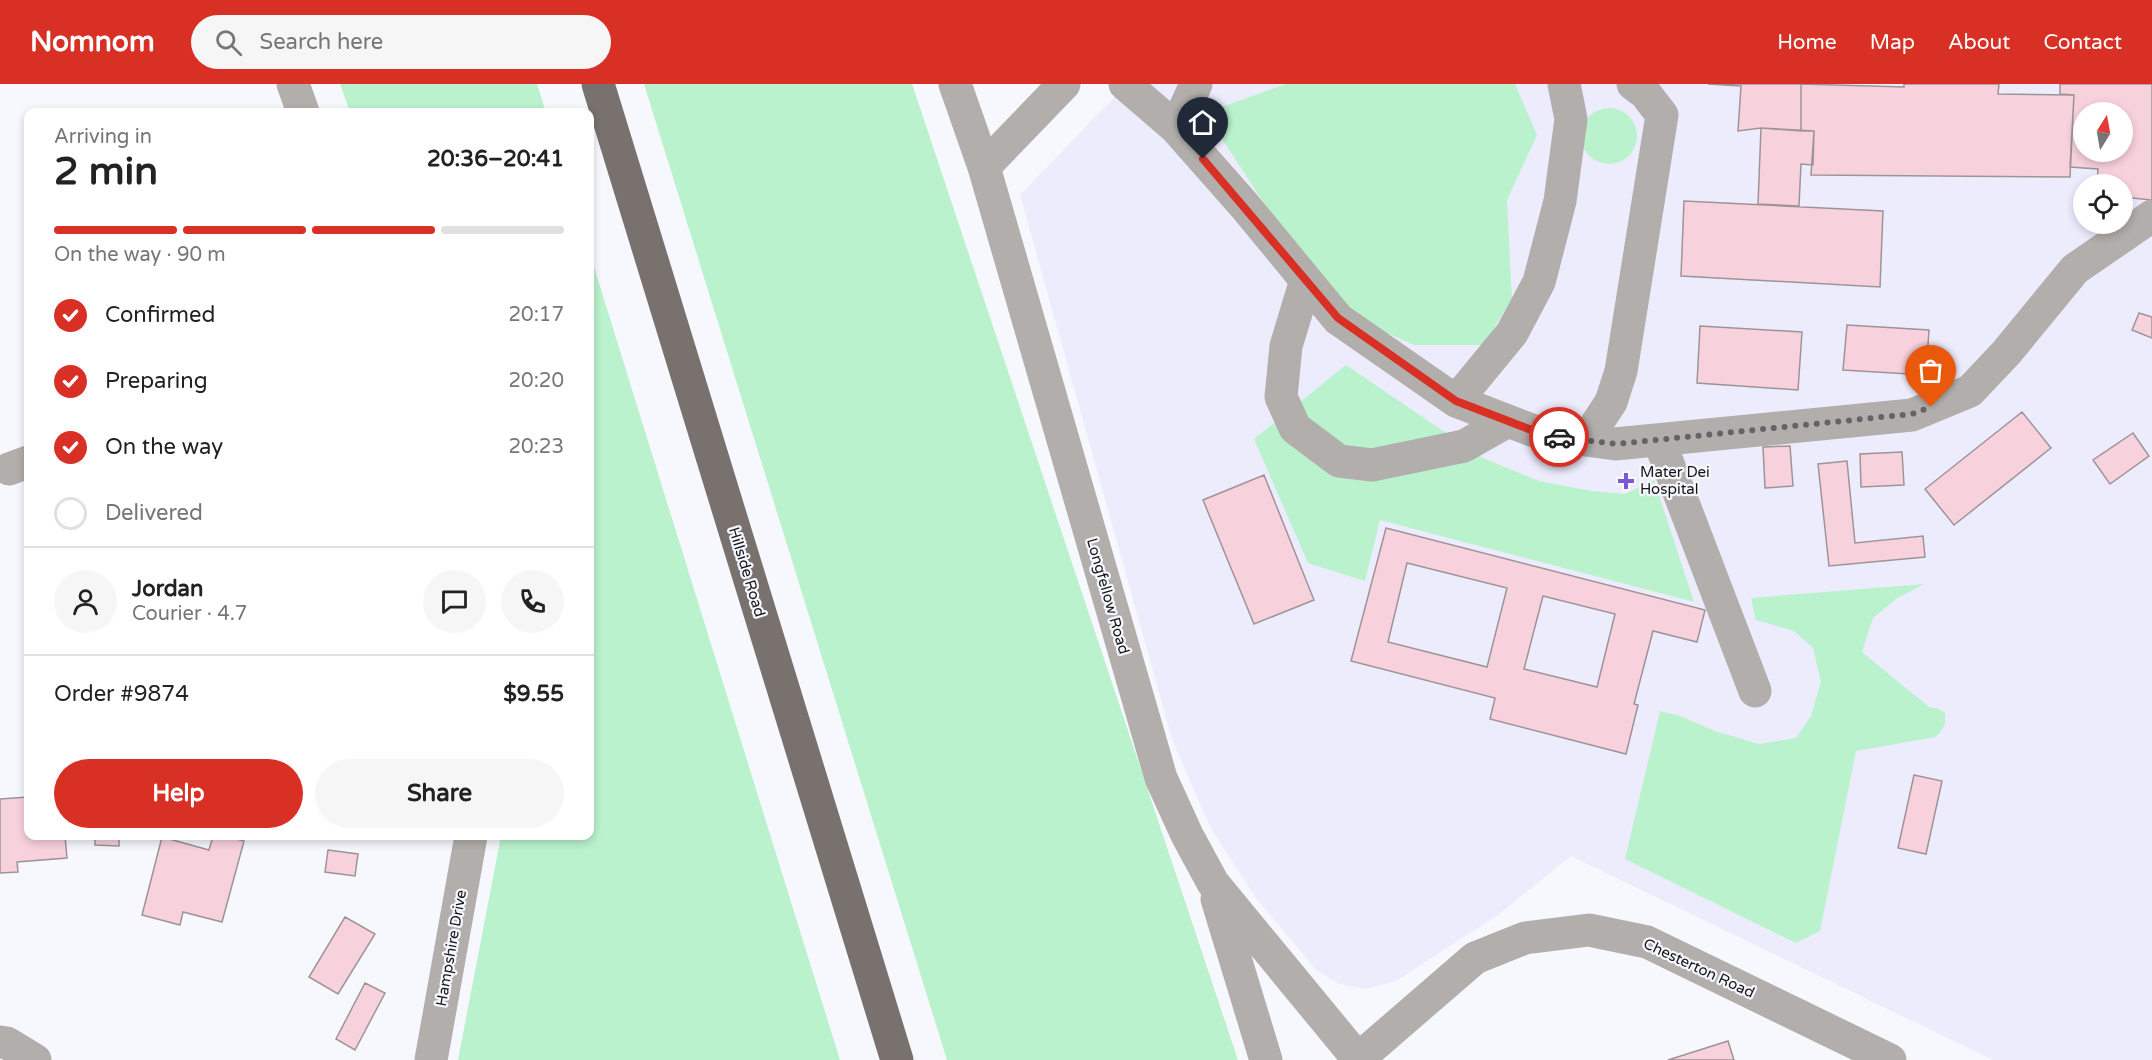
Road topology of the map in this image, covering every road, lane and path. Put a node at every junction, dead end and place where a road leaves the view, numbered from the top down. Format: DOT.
graph roads {
  1 [pos="293,84"];
  2 [pos="598,84"];
  3 [pos="955,84"];
  4 [pos="1064,84"];
  5 [pos="1125,84"];
  6 [pos="1196,84"];
  7 [pos="1564,84"];
  8 [pos="1633,84"];
  9 [pos="302,108"];
  10 [pos="1176,128"];
  11 [pos="984,166"];
  12 [pos="2152,216"];
  13 [pos="1306,280"];
  14 [pos="1456,401"];
  15 [pos="1508,421"];
  16 [pos="1586,440"];
  17 [pos="1659,440"];
  18 [pos="1755,691"];
  19 [pos="470,840"];
  20 [pos="1213,883"];
  21 [pos="0,1042"];
  22 [pos="35,1060"];
  23 [pos="431,1060"];
  24 [pos="897,1060"];
  25 [pos="1266,1060"];
  26 [pos="1357,1060"];
  27 [pos="1890,1060"];
  1 -- 9 [label="street"];
  2 -- 24 [label="main road, Hillside Road"];
  3 -- 11 [label="street, Longfellow Road"];
  4 -- 11 [label="street"];
  5 -- 10 [label="street"];
  6 -- 10 [label="street"];
  7 -- 14 [label="street"];
  8 -- 16 [label="street"];
  10 -- 13 [label="street"];
  11 -- 20 [label="street, Longfellow Road"];
  12 -- 17 [label="street"];
  13 -- 14 [label="street"];
  13 -- 15 [label="street"];
  14 -- 15 [label="street"];
  15 -- 16 [label="street"];
  16 -- 17 [label="street"];
  17 -- 18 [label="street"];
  19 -- 23 [label="street, Hampshire Drive"];
  20 -- 25 [label="street"];
  20 -- 26 [label="street, Longfellow Road"];
  21 -- 22 [label="street"];
  26 -- 27 [label="street, Chesterton Road"];
}
